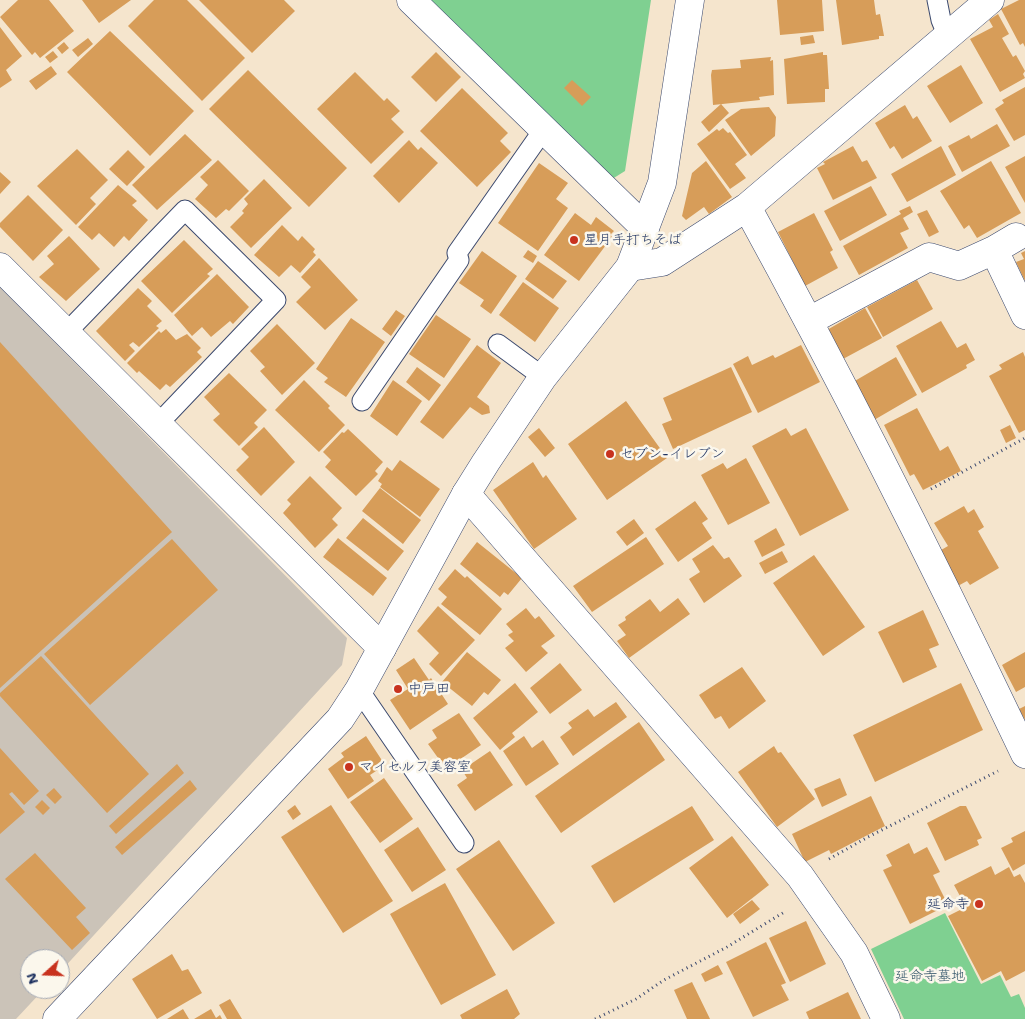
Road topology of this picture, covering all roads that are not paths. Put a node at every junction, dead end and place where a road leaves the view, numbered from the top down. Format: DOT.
graph roads {
  1 [pos="412,0"];
  2 [pos="690,0"];
  3 [pos="937,0"];
  4 [pos="990,0"];
  5 [pos="948,37"];
  6 [pos="544,129"];
  7 [pos="747,206"];
  8 [pos="645,228"];
  9 [pos="0,267"];
  10 [pos="630,267"];
  11 [pos="1025,316"];
  12 [pos="809,321"];
  13 [pos="66,333"];
  14 [pos="498,344"];
  15 [pos="544,377"];
  16 [pos="362,401"];
  17 [pos="157,424"];
  18 [pos="466,494"];
  19 [pos="382,648"];
  20 [pos="360,690"];
  21 [pos="1025,754"];
  22 [pos="464,843"];
  23 [pos="56,1019"];
  24 [pos="886,1019"];
  1 -- 6 [label="street"];
  2 -- 8 [label="street"];
  3 -- 5 [label="lane"];
  4 -- 5 [label="street"];
  5 -- 7 [label="street"];
  6 -- 8 [label="street"];
  6 -- 16 [label="lane"];
  7 -- 10 [label="street"];
  7 -- 12 [label="street"];
  8 -- 10 [label="street"];
  9 -- 13 [label="street"];
  10 -- 15 [label="street"];
  11 -- 12 [label="street"];
  12 -- 21 [label="street"];
  13 -- 17 [label="street"];
  13 -- 17 [label="lane"];
  14 -- 15 [label="lane"];
  15 -- 18 [label="street"];
  17 -- 19 [label="street"];
  18 -- 19 [label="street"];
  18 -- 24 [label="street"];
  19 -- 20 [label="street"];
  20 -- 22 [label="lane"];
  20 -- 23 [label="street"];
}
